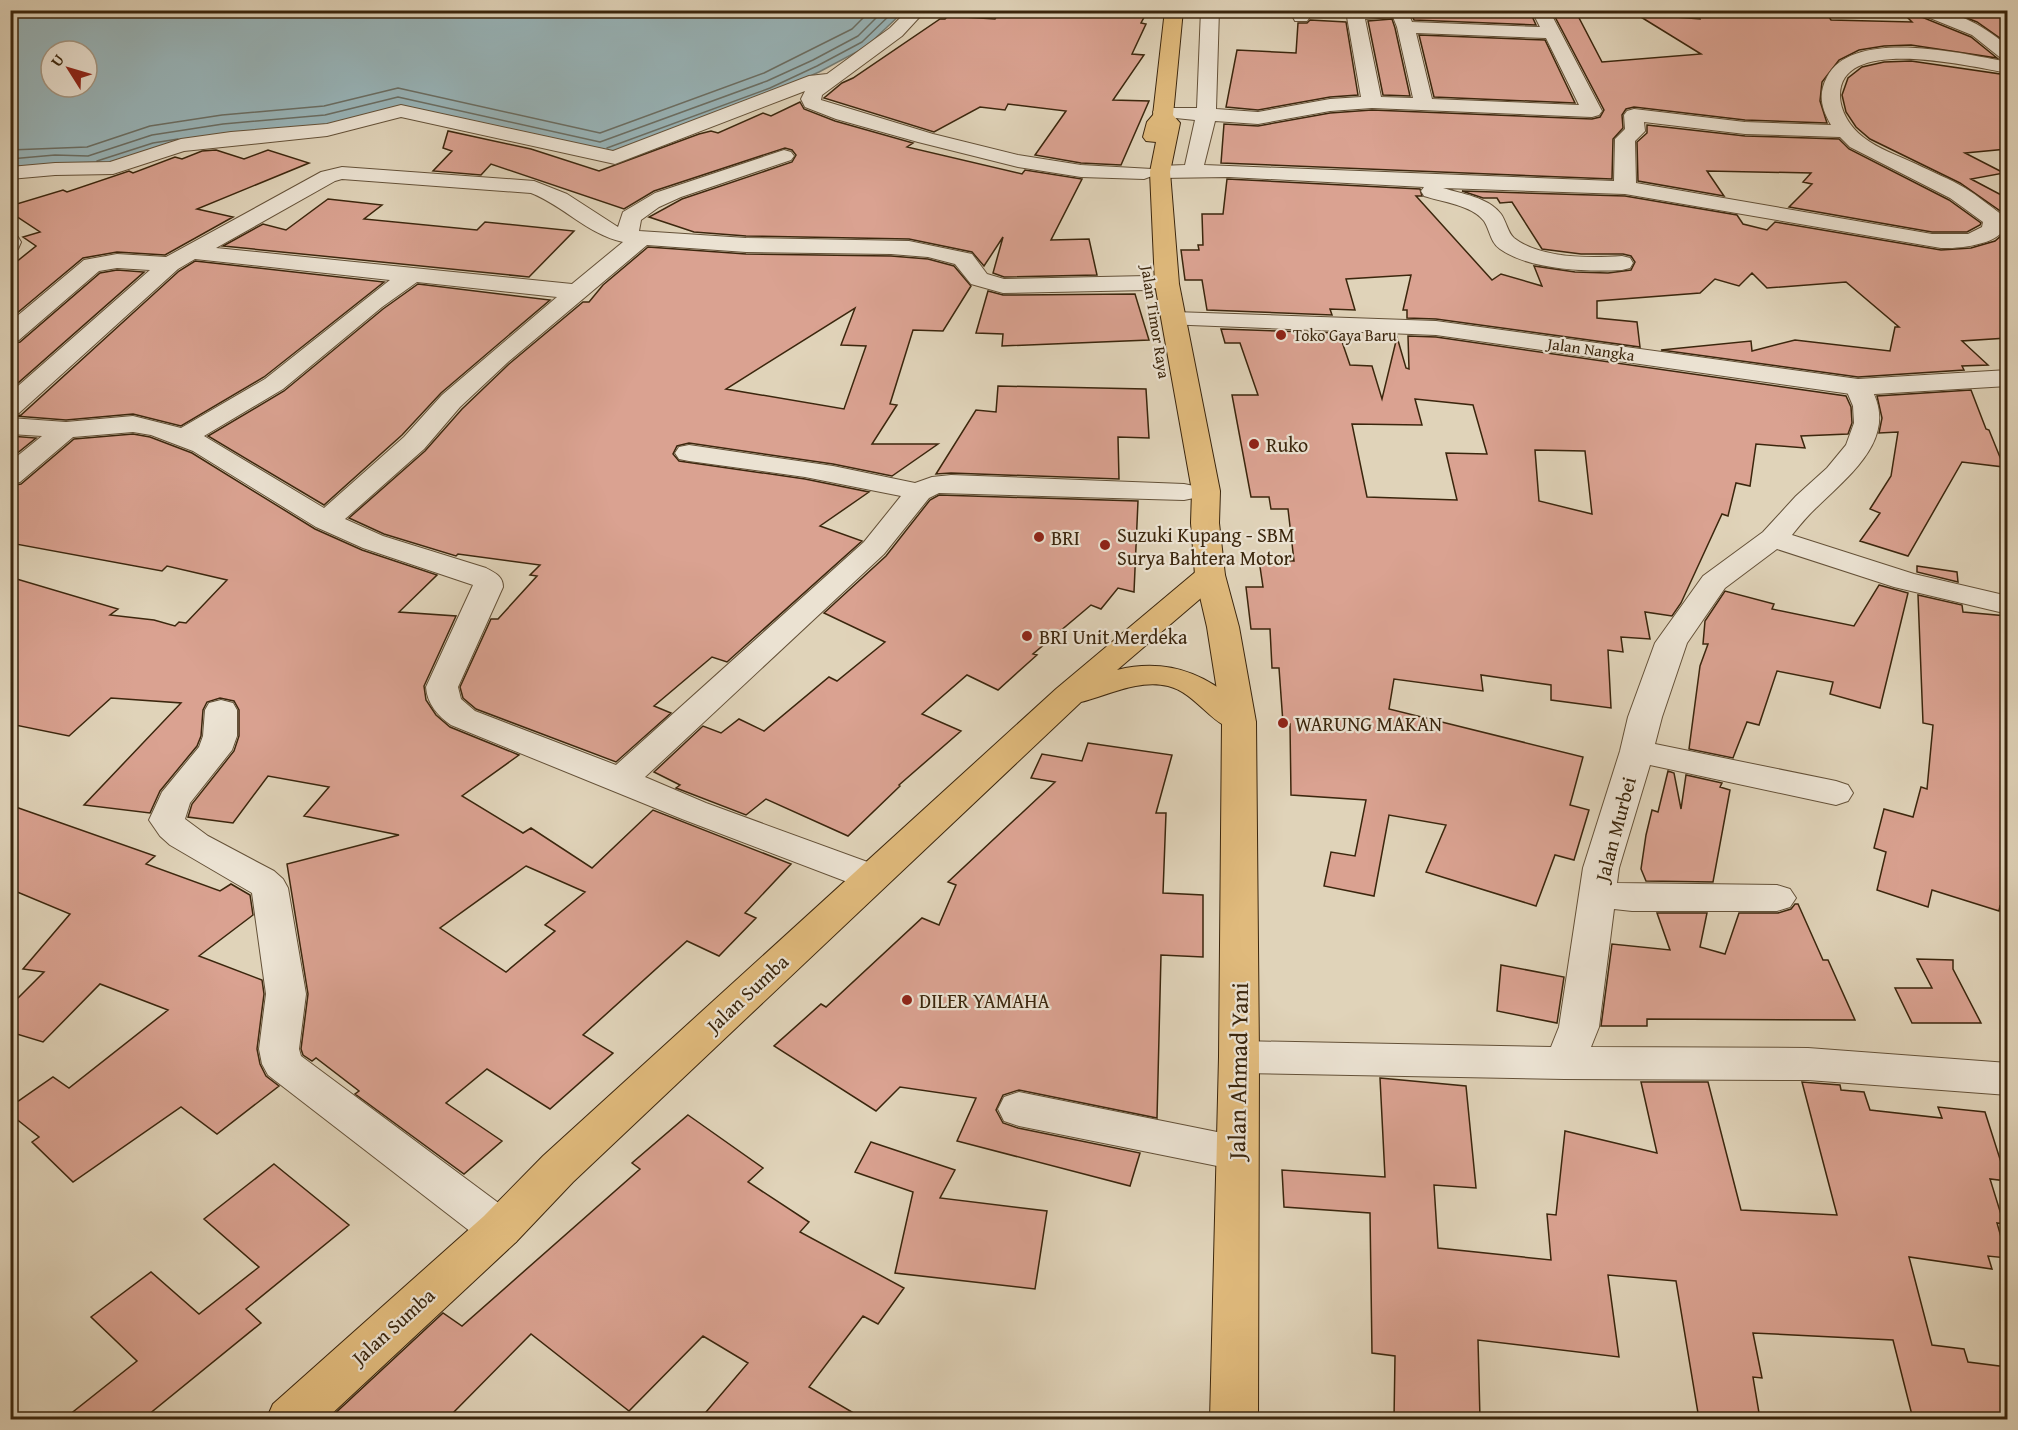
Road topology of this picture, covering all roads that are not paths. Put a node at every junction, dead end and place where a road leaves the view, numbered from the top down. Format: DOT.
graph roads {
  1 [pos="918,10"];
  2 [pos="1174,10"];
  3 [pos="1210,10"];
  4 [pos="1541,10"];
  5 [pos="1926,10"];
  6 [pos="1401,16"];
  7 [pos="1552,33"];
  8 [pos="2007,55"];
  9 [pos="1364,57"];
  10 [pos="1413,59"];
  11 [pos="2007,68"];
  12 [pos="832,79"];
  13 [pos="1372,102"];
  14 [pos="1424,104"];
  15 [pos="1163,115"];
  16 [pos="1206,116"];
  17 [pos="1844,131"];
  18 [pos="784,156"];
  19 [pos="1194,164"];
  20 [pos="1152,172"];
  21 [pos="10,173"];
  22 [pos="1405,180"];
  23 [pos="1625,188"];
  24 [pos="635,237"];
  25 [pos="180,258"];
  26 [pos="1622,263"];
  27 [pos="413,274"];
  28 [pos="1148,283"];
  29 [pos="578,292"];
  30 [pos="1174,319"];
  31 [pos="10,335"];
  32 [pos="2007,378"];
  33 [pos="1858,387"];
  34 [pos="10,407"];
  35 [pos="10,426"];
  36 [pos="66,430"];
  37 [pos="184,437"];
  38 [pos="689,453"];
  39 [pos="10,476"];
  40 [pos="919,492"];
  41 [pos="1184,492"];
  42 [pos="326,521"];
  43 [pos="1205,523"];
  44 [pos="1773,538"];
  45 [pos="1210,574"];
  46 [pos="2007,606"];
  47 [pos="1068,696"];
  48 [pos="221,710"];
  49 [pos="1239,722"];
  50 [pos="1637,751"];
  51 [pos="621,780"];
  52 [pos="1836,793"];
  53 [pos="871,877"];
  54 [pos="1598,894"];
  55 [pos="1777,898"];
  56 [pos="1239,1057"];
  57 [pos="1565,1063"];
  58 [pos="2007,1079"];
  59 [pos="1019,1109"];
  60 [pos="1238,1153"];
  61 [pos="500,1228"];
  62 [pos="290,1419"];
  63 [pos="1234,1419"];
  1 -- 12 [label="street"];
  2 -- 15 [label="main road, Jalan Timor Raya"];
  3 -- 16 [label="street"];
  4 -- 7 [label="street"];
  5 -- 8 [label="street"];
  6 -- 7 [label="street"];
  6 -- 9 [label="street"];
  6 -- 10 [label="street"];
  7 -- 14 [label="street"];
  9 -- 10 [label="street"];
  9 -- 13 [label="street"];
  10 -- 14 [label="street"];
  11 -- 17 [label="street"];
  12 -- 20 [label="street"];
  12 -- 21 [label="street"];
  13 -- 14 [label="street"];
  13 -- 16 [label="street"];
  15 -- 16 [label="street"];
  15 -- 20 [label="main road, Jalan Timor Raya"];
  16 -- 19 [label="street"];
  17 -- 23 [label="street"];
  17 -- 23 [label="street"];
  18 -- 24 [label="street"];
  20 -- 22 [label="street"];
  20 -- 28 [label="main road, Jalan Timor Raya"];
  20 -- 30 [label="main road, Jalan Timor Raya"];
  22 -- 23 [label="street"];
  22 -- 26 [label="street"];
  24 -- 25 [label="street"];
  24 -- 28 [label="street"];
  24 -- 29 [label="street"];
  25 -- 27 [label="street"];
  25 -- 31 [label="street"];
  25 -- 34 [label="street"];
  27 -- 29 [label="street"];
  27 -- 37 [label="street"];
  28 -- 41 [label="main road, Jalan Timor Raya"];
  29 -- 42 [label="street"];
  30 -- 33 [label="street, Jalan Nangka"];
  30 -- 43 [label="main road, Jalan Timor Raya"];
  32 -- 33 [label="street, Jalan Nangka"];
  33 -- 44 [label="street, Jalan Murbei"];
  35 -- 36 [label="street"];
  36 -- 37 [label="street"];
  36 -- 39 [label="street"];
  37 -- 42 [label="street"];
  38 -- 40 [label="street"];
  40 -- 41 [label="street"];
  40 -- 51 [label="street"];
  41 -- 43 [label="main road, Jalan Timor Raya"];
  42 -- 51 [label="street"];
  43 -- 45 [label="main road, Jalan Timor Raya"];
  44 -- 46 [label="street"];
  44 -- 50 [label="street, Jalan Murbei"];
  45 -- 47 [label="main road, Jalan Sumba"];
  45 -- 49 [label="main road, Jalan Timor Raya"];
  47 -- 49 [label="main road"];
  47 -- 53 [label="main road, Jalan Sumba"];
  48 -- 61 [label="street"];
  49 -- 56 [label="main road, Jalan Ahmad Yani"];
  50 -- 52 [label="street"];
  50 -- 54 [label="street, Jalan Murbei"];
  51 -- 53 [label="street"];
  53 -- 61 [label="main road, Jalan Sumba"];
  54 -- 55 [label="street"];
  54 -- 57 [label="street, Jalan Murbei"];
  56 -- 57 [label="street"];
  56 -- 60 [label="main road, Jalan Ahmad Yani"];
  57 -- 58 [label="street"];
  59 -- 60 [label="street"];
  60 -- 63 [label="main road, Jalan Ahmad Yani"];
  61 -- 62 [label="main road, Jalan Sumba"];
}
